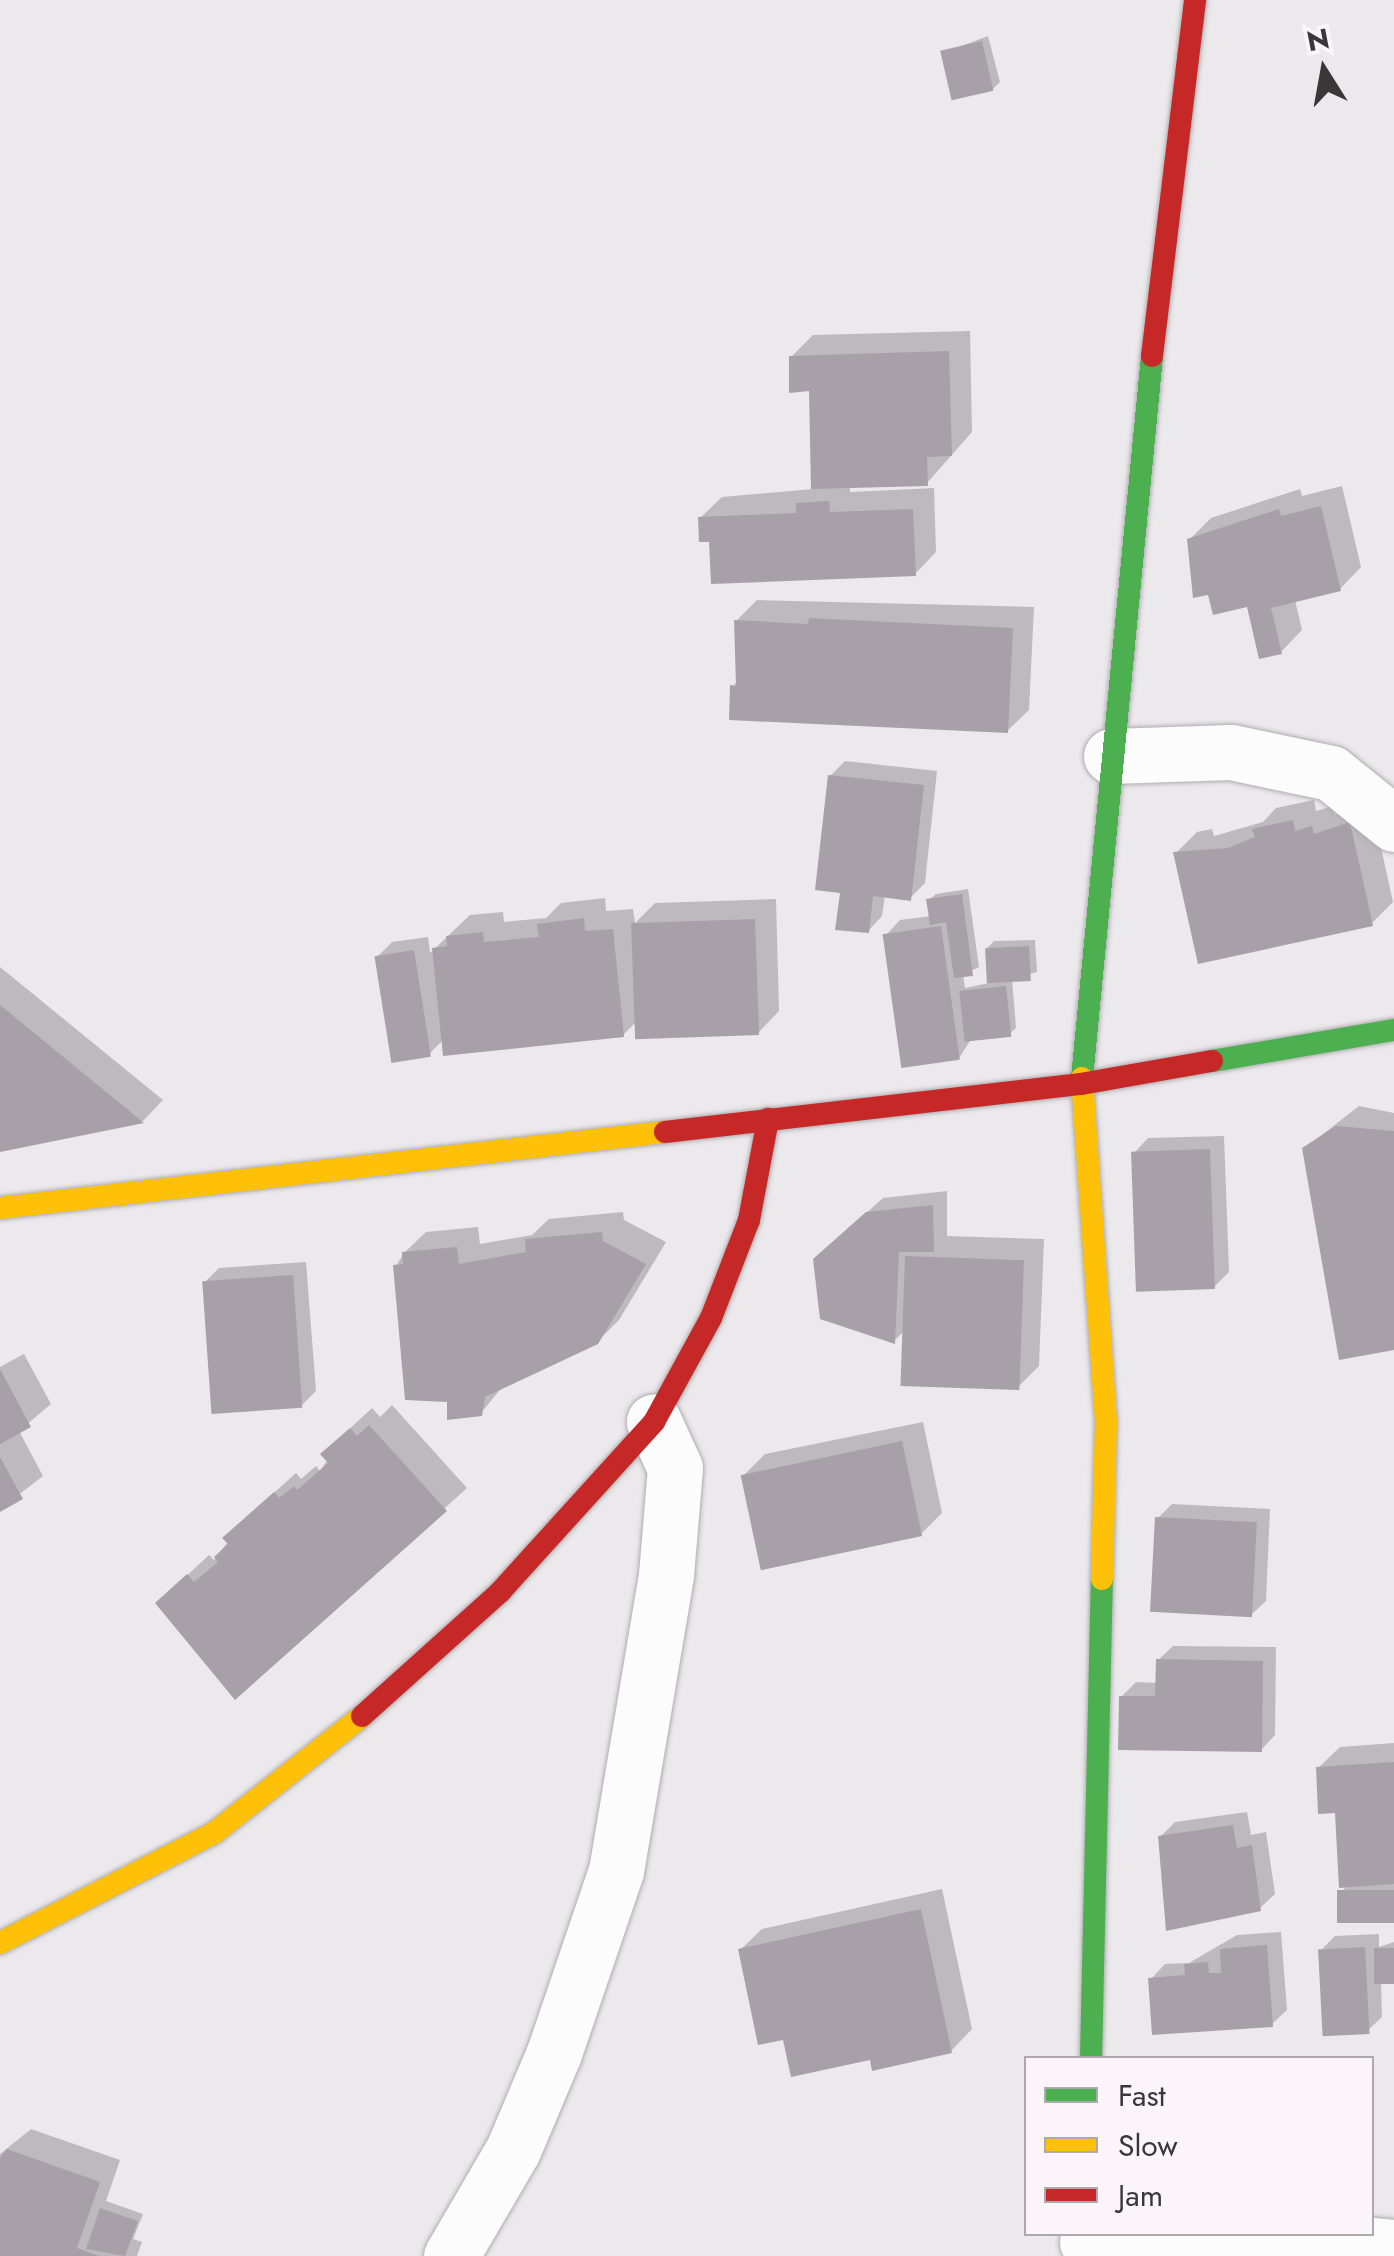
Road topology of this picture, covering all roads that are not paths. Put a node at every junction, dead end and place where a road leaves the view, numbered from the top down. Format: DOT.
graph roads {
  1 [pos="1195,0"];
  2 [pos="1111,756"];
  3 [pos="1394,824"];
  4 [pos="1394,1030"];
  5 [pos="1081,1084"];
  6 [pos="768,1119"];
  7 [pos="0,1208"];
  8 [pos="654,1422"];
  9 [pos="0,1943"];
  10 [pos="1091,2056"];
  11 [pos="1232,2236"];
  12 [pos="1287,2236"];
  13 [pos="1086,2244"];
  14 [pos="1394,2247"];
  15 [pos="452,2256"];
  1 -- 2 [label="street"];
  2 -- 3 [label="street"];
  2 -- 5 [label="street"];
  4 -- 5 [label="street"];
  5 -- 6 [label="street"];
  5 -- 10 [label="street"];
  6 -- 7 [label="street"];
  6 -- 8 [label="street"];
  8 -- 9 [label="street"];
  8 -- 15 [label="street"];
  11 -- 13 [label="street"];
  12 -- 14 [label="street"];
}
